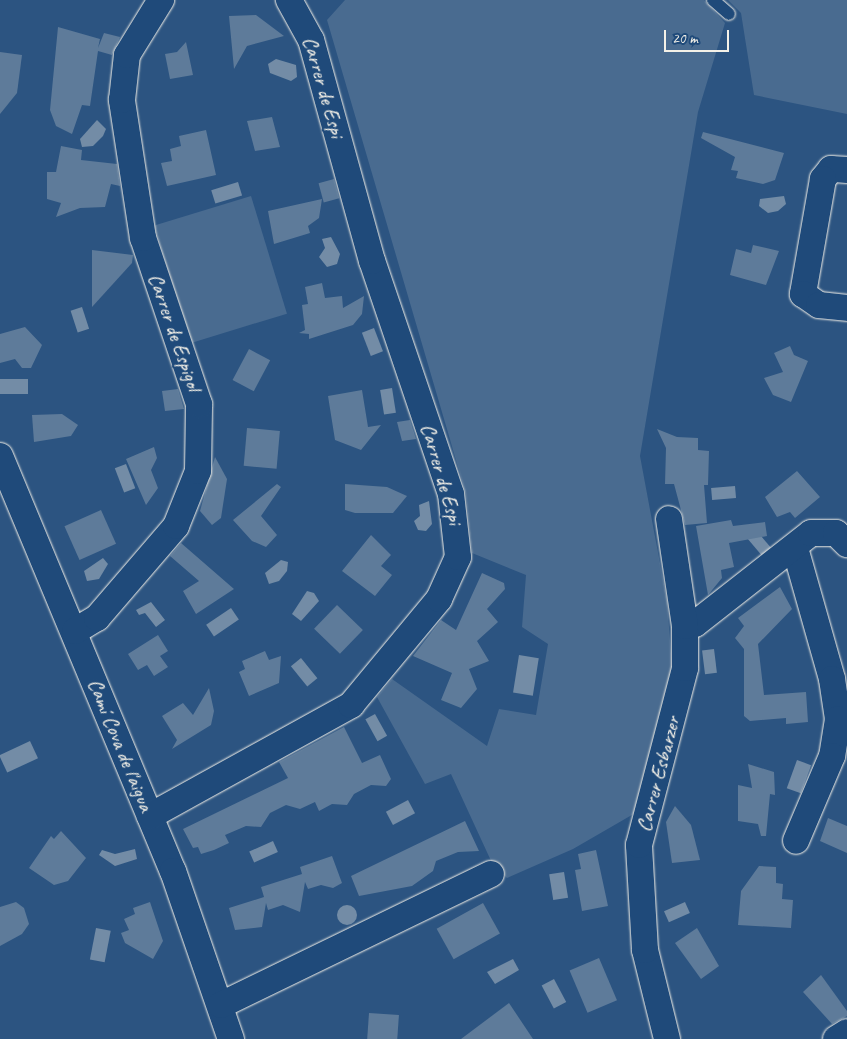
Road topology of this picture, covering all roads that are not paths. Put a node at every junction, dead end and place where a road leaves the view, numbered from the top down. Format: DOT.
graph roads {
  1 [pos="162,0"];
  2 [pos="289,0"];
  3 [pos="713,0"];
  4 [pos="729,14"];
  5 [pos="847,170"];
  6 [pos="847,308"];
  7 [pos="3,471"];
  8 [pos="669,519"];
  9 [pos="847,544"];
  10 [pos="795,548"];
  11 [pos="685,626"];
  12 [pos="75,631"];
  13 [pos="150,816"];
  14 [pos="796,841"];
  15 [pos="491,874"];
  16 [pos="221,1005"];
  17 [pos="847,1032"];
  18 [pos="231,1039"];
  19 [pos="667,1039"];
  20 [pos="836,1039"];
  1 -- 12 [label="street, Carrer de Espigol"];
  2 -- 13 [label="street, Carrer de Espi"];
  3 -- 4 [label="lane"];
  5 -- 6 [label="street"];
  7 -- 12 [label="street, Camí Cova de l'aigua"];
  8 -- 11 [label="street, Carrer Esbarzer"];
  9 -- 10 [label="street"];
  10 -- 11 [label="street"];
  10 -- 14 [label="street"];
  11 -- 19 [label="street, Carrer Esbarzer"];
  12 -- 13 [label="street, Camí Cova de l'aigua"];
  13 -- 16 [label="street, Camí Cova de l'aigua"];
  15 -- 16 [label="street"];
  16 -- 18 [label="street, Camí Cova de l'aigua"];
  17 -- 20 [label="street"];
}
